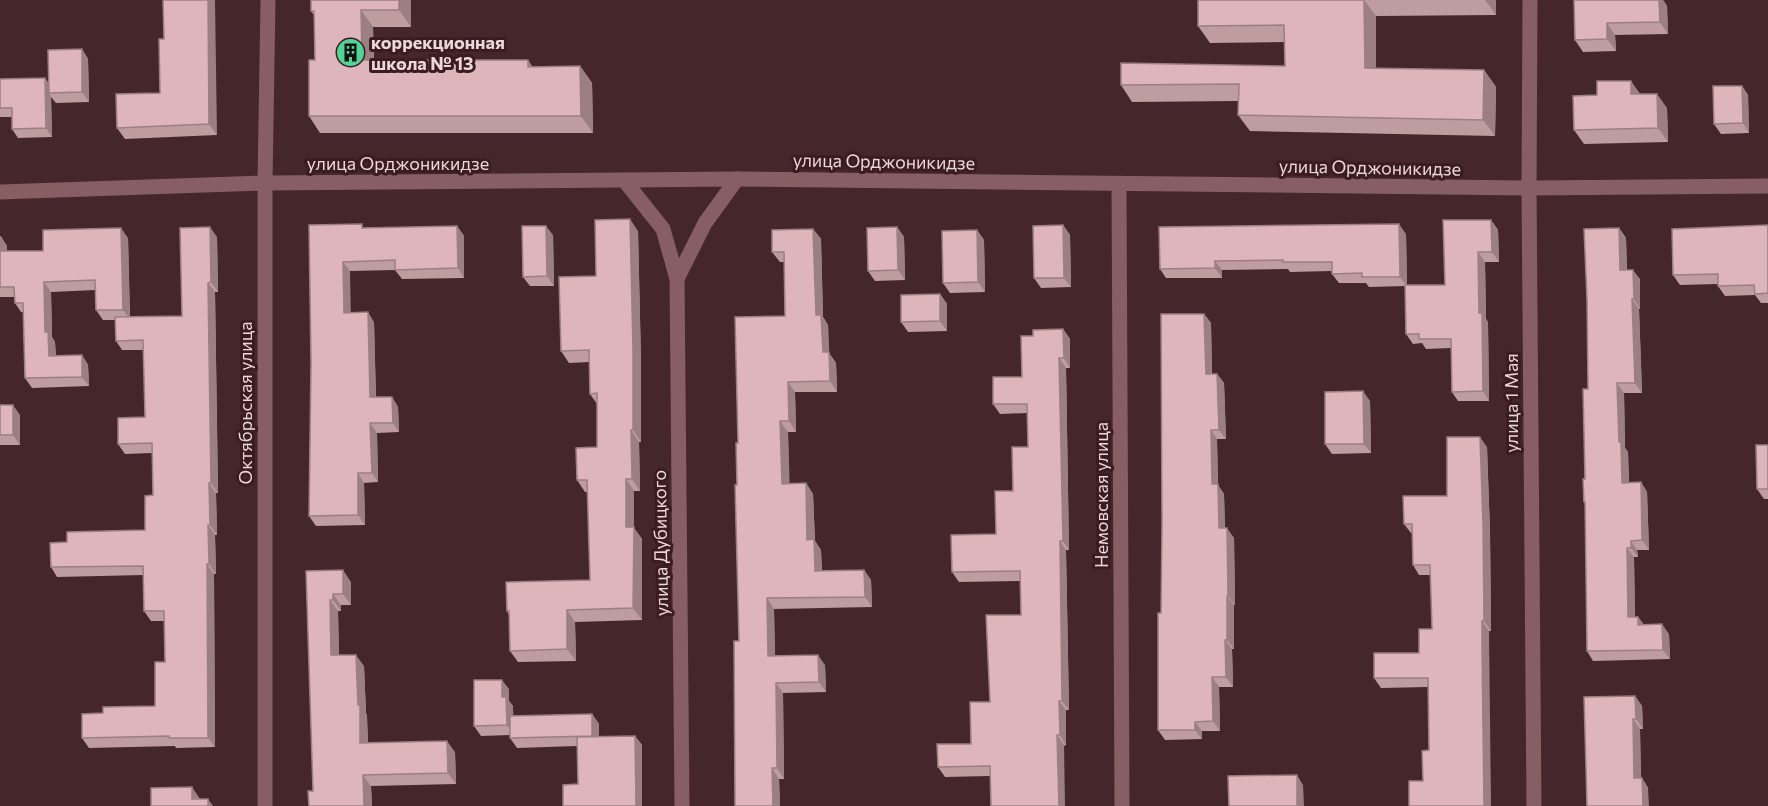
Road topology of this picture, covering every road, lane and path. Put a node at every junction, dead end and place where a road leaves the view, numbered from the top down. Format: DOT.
graph roads {
  1 [pos="268,0"];
  2 [pos="1530,0"];
  3 [pos="737,179"];
  4 [pos="624,180"];
  5 [pos="265,183"];
  6 [pos="1119,184"];
  7 [pos="1768,186"];
  8 [pos="1529,188"];
  9 [pos="0,192"];
  10 [pos="677,279"];
  11 [pos="265,806"];
  12 [pos="682,806"];
  13 [pos="1122,806"];
  14 [pos="1534,806"];
  1 -- 5 [label="street, Октябрьская улица"];
  2 -- 8 [label="street, улица 1 Мая"];
  3 -- 4 [label="street, улица Орджоникидзе"];
  3 -- 6 [label="street, улица Орджоникидзе"];
  3 -- 10 [label="street, улица Дубицкого"];
  4 -- 5 [label="street, улица Орджоникидзе"];
  4 -- 10 [label="street, улица Дубицкого"];
  5 -- 9 [label="street, улица Орджоникидзе"];
  5 -- 11 [label="street, Октябрьская улица"];
  6 -- 8 [label="street, улица Орджоникидзе"];
  6 -- 13 [label="street, Немовская улица"];
  7 -- 8 [label="street, улица Орджоникидзе"];
  8 -- 14 [label="street, улица 1 Мая"];
  10 -- 12 [label="street, улица Дубицкого"];
}
